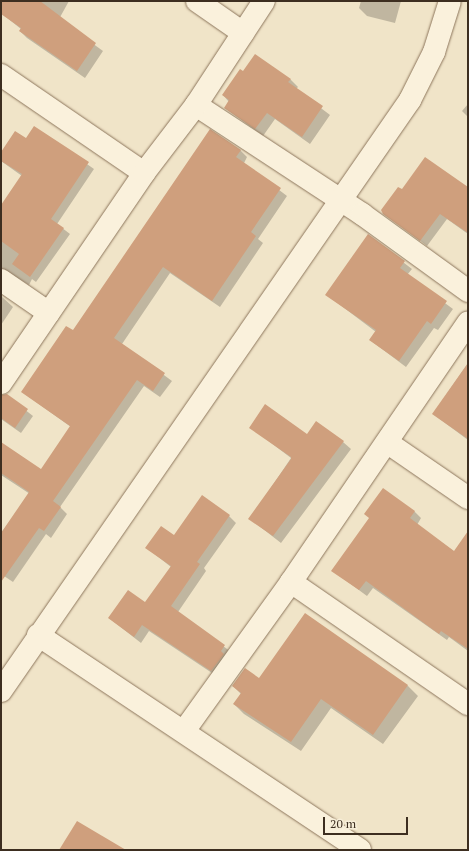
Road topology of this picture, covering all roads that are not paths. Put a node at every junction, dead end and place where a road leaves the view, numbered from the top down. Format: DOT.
graph roads {
  1 [pos="197,1"];
  2 [pos="264,1"];
  3 [pos="450,1"];
  4 [pos="243,33"];
  5 [pos="1,75"];
  6 [pos="196,105"];
  7 [pos="144,173"];
  8 [pos="342,201"];
  9 [pos="1,280"];
  10 [pos="468,291"];
  11 [pos="49,313"];
  12 [pos="468,323"];
  13 [pos="1,383"];
  14 [pos="388,443"];
  15 [pos="468,498"];
  16 [pos="291,582"];
  17 [pos="38,635"];
  18 [pos="1,691"];
  19 [pos="468,704"];
  20 [pos="184,731"];
  21 [pos="360,850"];
  1 -- 4 [label="street"];
  2 -- 4 [label="street"];
  3 -- 8 [label="street"];
  4 -- 6 [label="street"];
  5 -- 7 [label="street"];
  6 -- 7 [label="street"];
  6 -- 8 [label="street"];
  7 -- 11 [label="street"];
  8 -- 10 [label="street"];
  8 -- 17 [label="street"];
  9 -- 11 [label="street"];
  11 -- 13 [label="street"];
  12 -- 14 [label="street"];
  14 -- 15 [label="street"];
  14 -- 16 [label="street"];
  16 -- 19 [label="street"];
  16 -- 20 [label="street"];
  17 -- 18 [label="street"];
  17 -- 20 [label="street"];
  20 -- 21 [label="street"];
}
